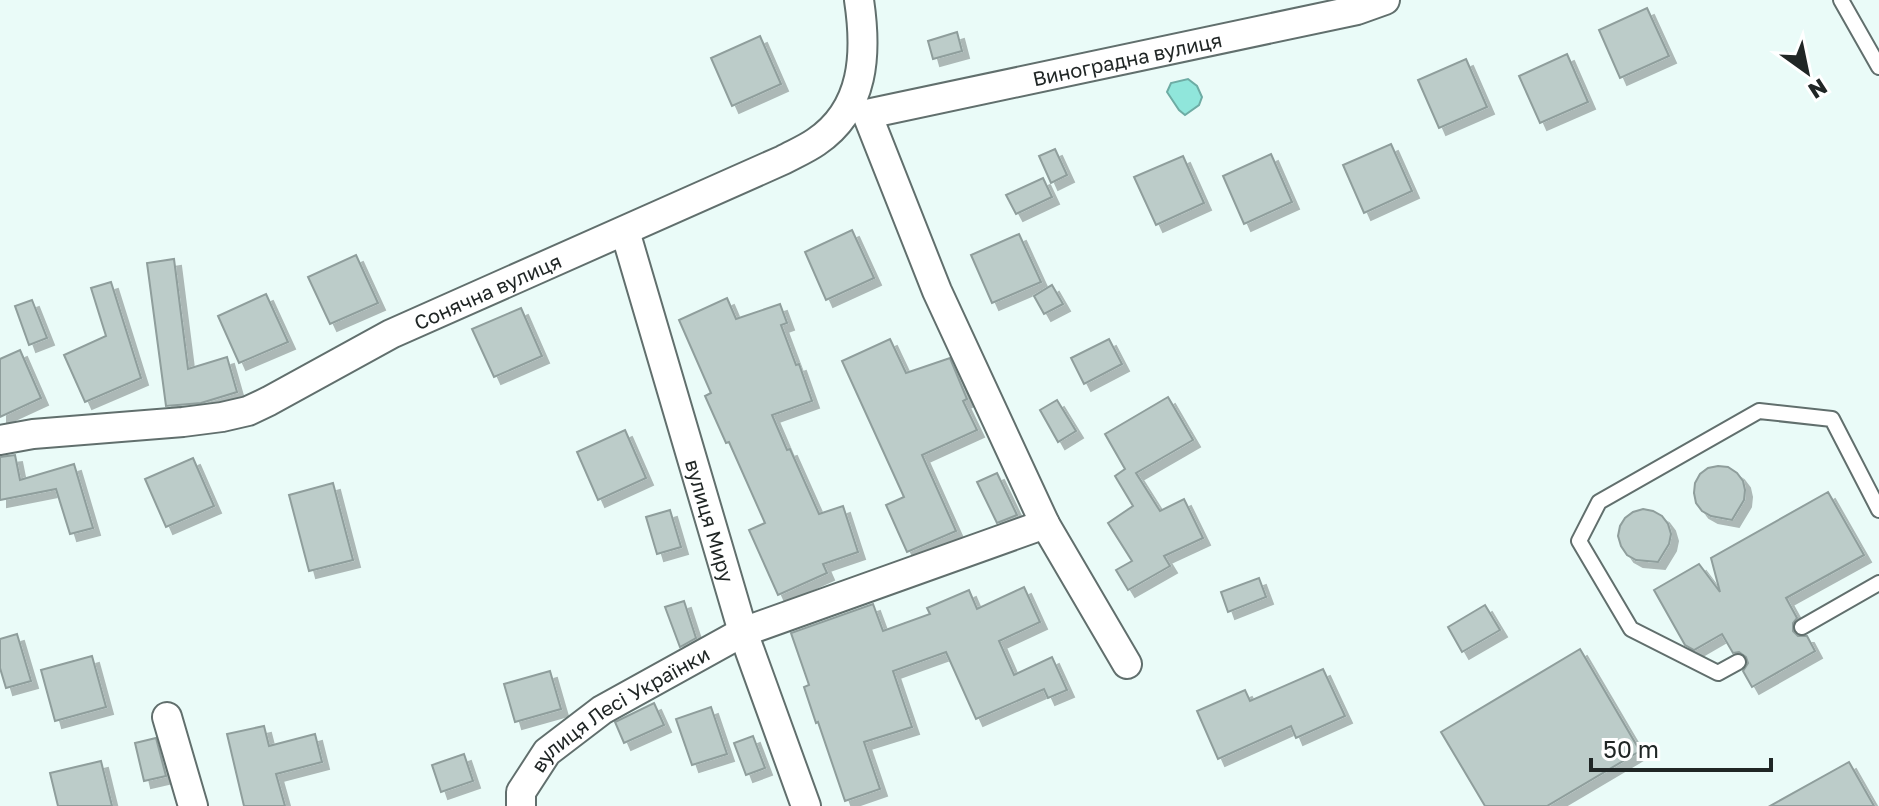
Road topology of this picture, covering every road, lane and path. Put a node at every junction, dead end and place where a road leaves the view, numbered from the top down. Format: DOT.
graph roads {
  1 [pos="859,0"];
  2 [pos="1385,0"];
  3 [pos="1841,0"];
  4 [pos="1355,5"];
  5 [pos="1879,67"];
  6 [pos="859,109"];
  7 [pos="625,231"];
  8 [pos="0,440"];
  9 [pos="1879,510"];
  10 [pos="1045,524"];
  11 [pos="1879,583"];
  12 [pos="1802,627"];
  13 [pos="743,632"];
  14 [pos="1738,662"];
  15 [pos="1127,664"];
  16 [pos="167,717"];
  17 [pos="193,806"];
  18 [pos="521,806"];
  19 [pos="806,806"];
  1 -- 6 [label="street, Сонячна вулиця"];
  2 -- 4 [label="street, Виноградна вулиця"];
  3 -- 5 [label="lane"];
  4 -- 6 [label="street, Виноградна вулиця"];
  6 -- 7 [label="street, Сонячна вулиця"];
  6 -- 10 [label="street"];
  7 -- 8 [label="street, Сонячна вулиця"];
  7 -- 13 [label="street, вулиця Миру"];
  9 -- 14 [label="lane"];
  10 -- 13 [label="street"];
  10 -- 15 [label="street"];
  11 -- 12 [label="lane"];
  13 -- 18 [label="street, вулиця Лесі Українки"];
  13 -- 19 [label="street, вулиця Миру"];
  16 -- 17 [label="street"];
}
